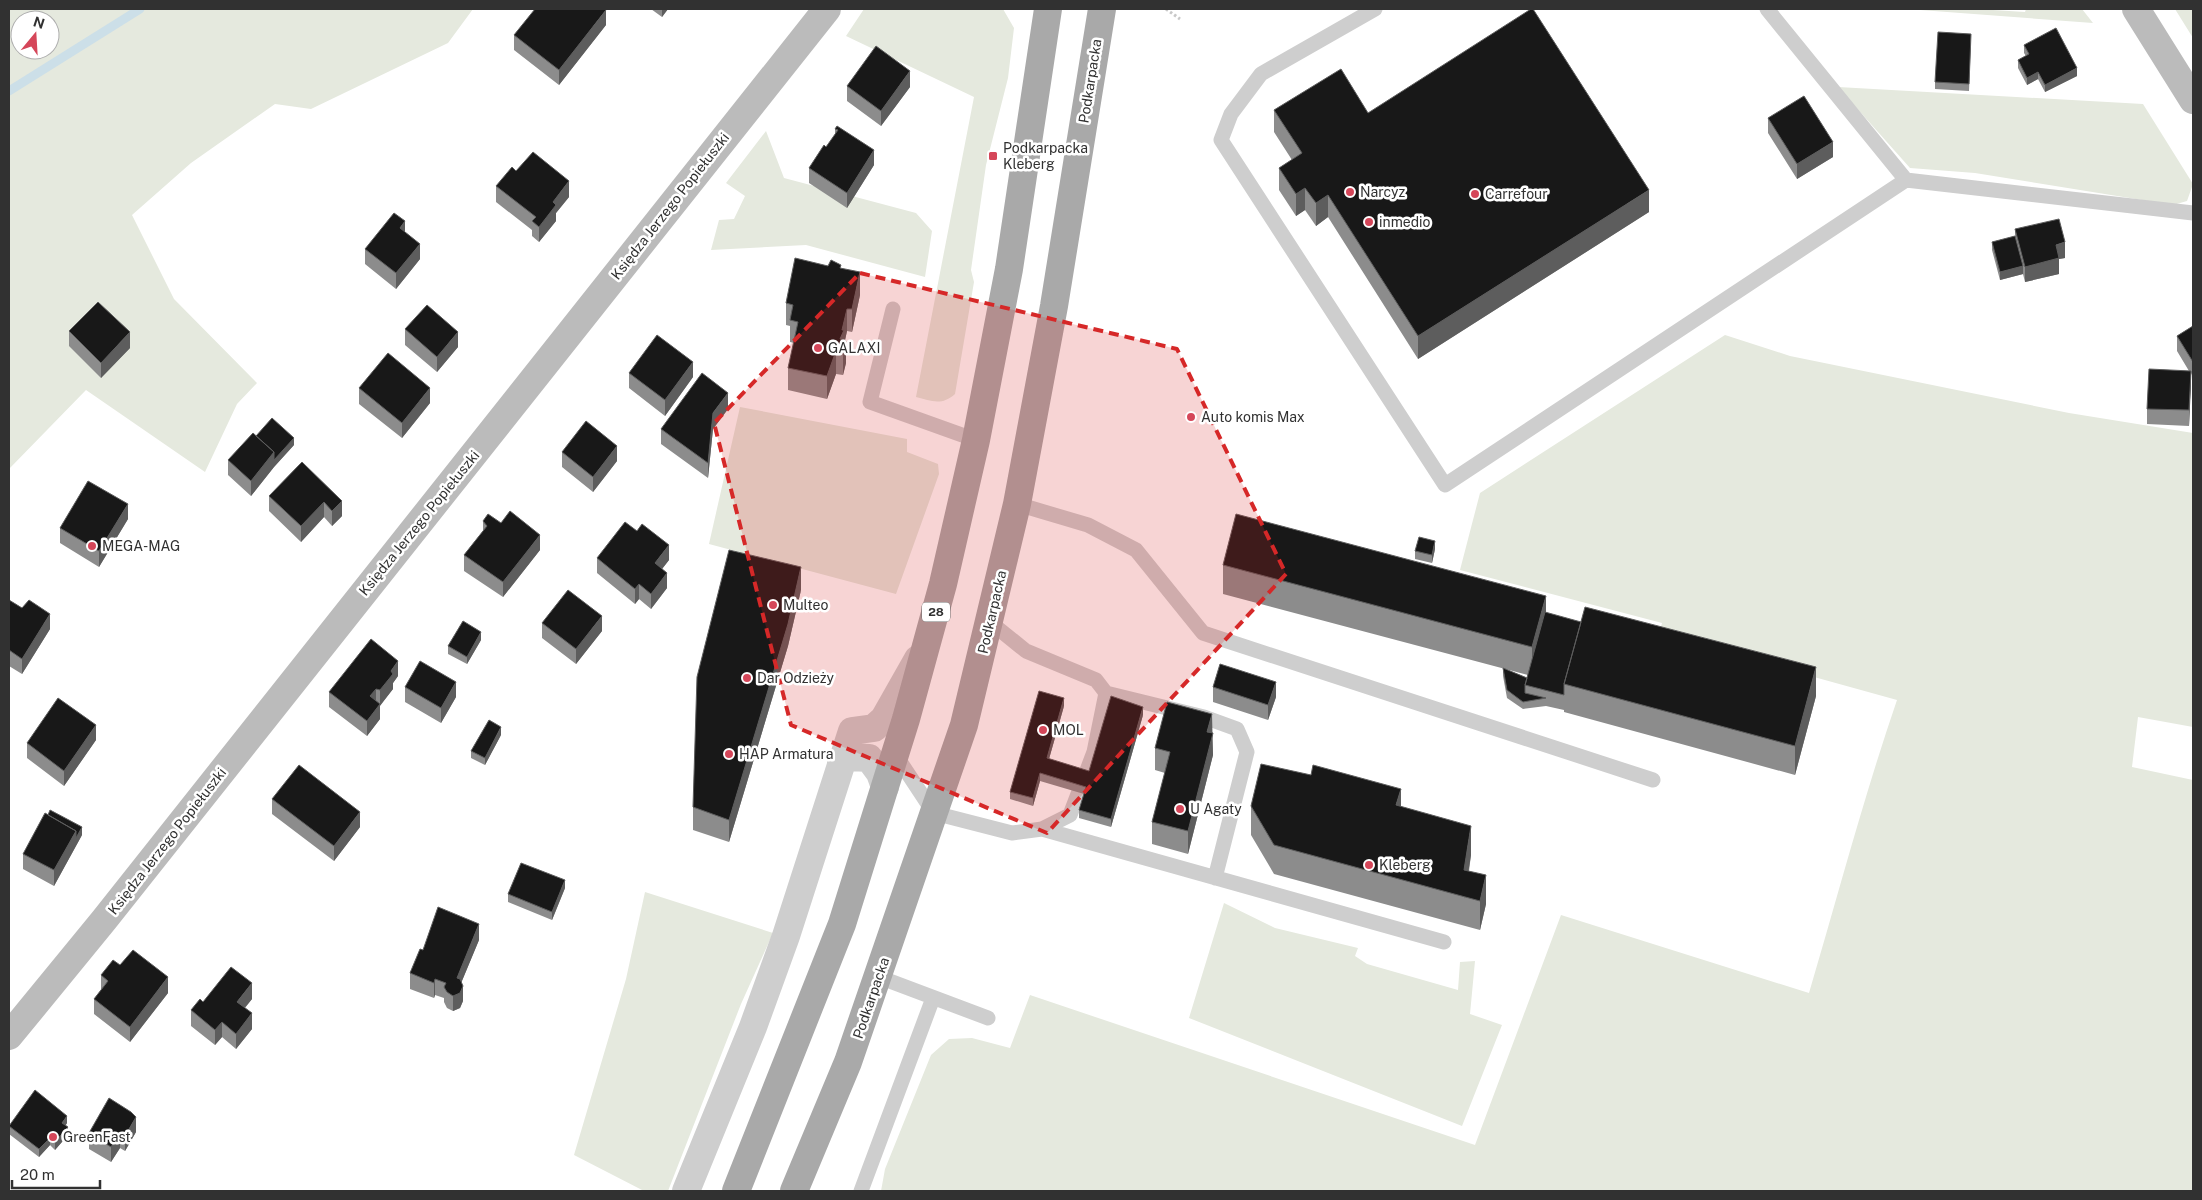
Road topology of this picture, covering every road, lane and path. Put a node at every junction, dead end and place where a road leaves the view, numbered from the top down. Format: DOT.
graph roads {
  1 [pos="826,9"];
  2 [pos="1032,9"];
  3 [pos="1048,9"];
  4 [pos="1102,9"];
  5 [pos="1166,9"];
  6 [pos="1375,9"];
  7 [pos="1767,9"];
  8 [pos="2136,9"];
  9 [pos="1180,19"];
  10 [pos="1044,41"];
  11 [pos="2193,100"];
  12 [pos="1906,180"];
  13 [pos="2193,213"];
  14 [pos="893,309"];
  15 [pos="976,440"];
  16 [pos="1017,504"];
  17 [pos="990,622"];
  18 [pos="928,642"];
  19 [pos="1106,693"];
  20 [pos="895,754"];
  21 [pos="841,763"];
  22 [pos="1653,780"];
  23 [pos="885,787"];
  24 [pos="934,813"];
  25 [pos="1042,829"];
  26 [pos="1215,878"];
  27 [pos="1444,942"];
  28 [pos="879,978"];
  29 [pos="934,998"];
  30 [pos="988,1018"];
  31 [pos="9,1036"];
  32 [pos="686,1191"];
  33 [pos="736,1191"];
  34 [pos="794,1191"];
  35 [pos="861,1191"];
  1 -- 31 [label="street, Księdza Jerzego Popiełuszki"];
  2 -- 10 [label="street"];
  3 -- 10 [label="main road, 28"];
  4 -- 16 [label="main road, Podkarpacka"];
  5 -- 9 [label="path"];
  6 -- 12 [label="lane"];
  7 -- 12 [label="lane"];
  8 -- 11 [label="street"];
  10 -- 15 [label="main road, 28"];
  12 -- 13 [label="lane"];
  14 -- 15 [label="lane"];
  15 -- 18 [label="main road, 28"];
  16 -- 17 [label="main road, Podkarpacka"];
  16 -- 22 [label="lane"];
  17 -- 19 [label="lane"];
  17 -- 24 [label="main road, Podkarpacka"];
  18 -- 20 [label="main road, 28"];
  18 -- 21 [label="street"];
  19 -- 25 [label="lane"];
  19 -- 26 [label="lane"];
  20 -- 23 [label="main road, 28"];
  20 -- 24 [label="lane"];
  21 -- 23 [label="street"];
  21 -- 32 [label="street"];
  23 -- 33 [label="main road, 28"];
  24 -- 25 [label="lane"];
  24 -- 28 [label="main road, Podkarpacka"];
  25 -- 26 [label="lane"];
  26 -- 27 [label="lane"];
  28 -- 29 [label="lane"];
  28 -- 34 [label="main road, Podkarpacka"];
  29 -- 30 [label="lane"];
  29 -- 35 [label="lane"];
}
